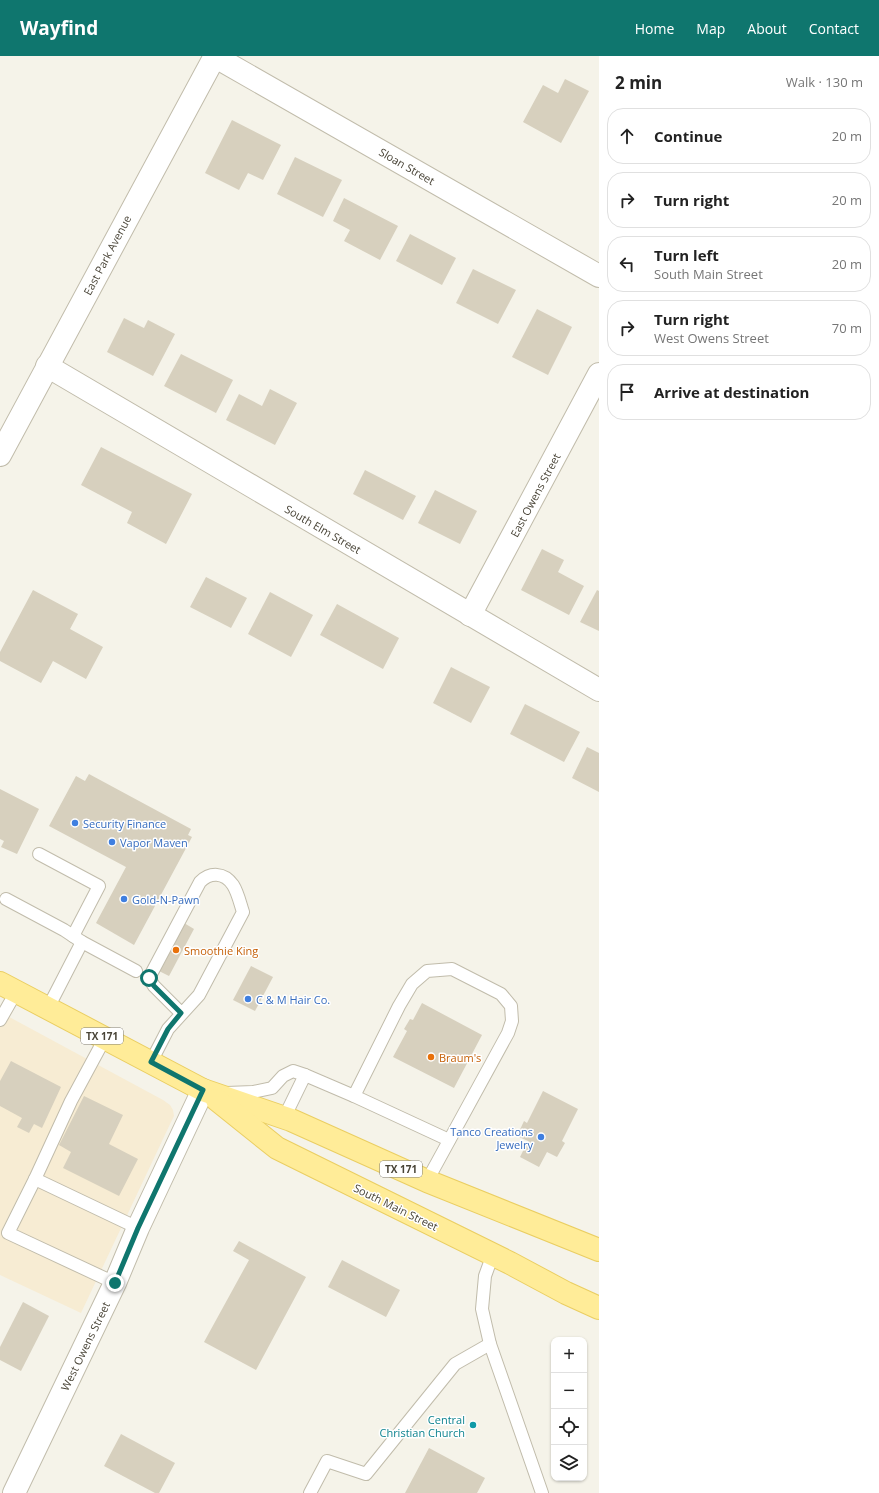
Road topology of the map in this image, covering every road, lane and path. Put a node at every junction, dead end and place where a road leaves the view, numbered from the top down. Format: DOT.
graph roads {
  1 [pos="214,56"];
  2 [pos="599,276"];
  3 [pos="47,366"];
  4 [pos="599,374"];
  5 [pos="0,455"];
  6 [pos="470,615"];
  7 [pos="599,690"];
  8 [pos="39,854"];
  9 [pos="6,899"];
  10 [pos="77,939"];
  11 [pos="136,971"];
  12 [pos="8,987"];
  13 [pos="48,1008"];
  14 [pos="181,1013"];
  15 [pos="0,1020"];
  16 [pos="105,1038"];
  17 [pos="151,1062"];
  18 [pos="305,1075"];
  19 [pos="203,1090"];
  20 [pos="354,1096"];
  21 [pos="284,1118"];
  22 [pos="449,1140"];
  23 [pos="35,1179"];
  24 [pos="427,1181"];
  25 [pos="138,1228"];
  26 [pos="599,1250"];
  27 [pos="493,1254"];
  28 [pos="115,1283"];
  29 [pos="599,1308"];
  30 [pos="490,1344"];
  31 [pos="14,1493"];
  32 [pos="310,1493"];
  33 [pos="542,1493"];
  1 -- 2 [label="street, Sloan Street"];
  1 -- 3 [label="street, East Park Avenue"];
  3 -- 5 [label="street, East Park Avenue"];
  3 -- 6 [label="street, South Elm Street"];
  4 -- 6 [label="street, East Owens Street"];
  6 -- 7 [label="street, South Elm Street"];
  8 -- 10 [label="lane"];
  9 -- 10 [label="lane"];
  10 -- 11 [label="lane"];
  10 -- 13 [label="lane"];
  12 -- 13 [label="main road, South Main Street / TX 171"];
  12 -- 15 [label="lane"];
  13 -- 16 [label="main road, South Main Street / TX 171"];
  14 -- 14 [label="lane"];
  14 -- 17 [label="lane"];
  16 -- 17 [label="main road, South Main Street / TX 171"];
  16 -- 23 [label="lane"];
  17 -- 19 [label="main road, South Main Street / TX 171"];
  18 -- 19 [label="lane"];
  18 -- 20 [label="lane"];
  18 -- 21 [label="lane"];
  19 -- 21 [label="main road, South Main Street / TX 171"];
  19 -- 25 [label="street, West Owens Street"];
  19 -- 27 [label="main road, South Main Street / TX 171"];
  20 -- 22 [label="lane"];
  20 -- 22 [label="lane"];
  21 -- 24 [label="main road, South Main Street / TX 171"];
  22 -- 24 [label="lane"];
  23 -- 25 [label="lane"];
  23 -- 28 [label="lane"];
  24 -- 26 [label="main road, South Main Street / TX 171"];
  25 -- 28 [label="street, West Owens Street"];
  27 -- 29 [label="main road, South Main Street / TX 171"];
  27 -- 30 [label="lane"];
  28 -- 31 [label="street, West Owens Street"];
  30 -- 32 [label="lane"];
  30 -- 33 [label="lane"];
}
